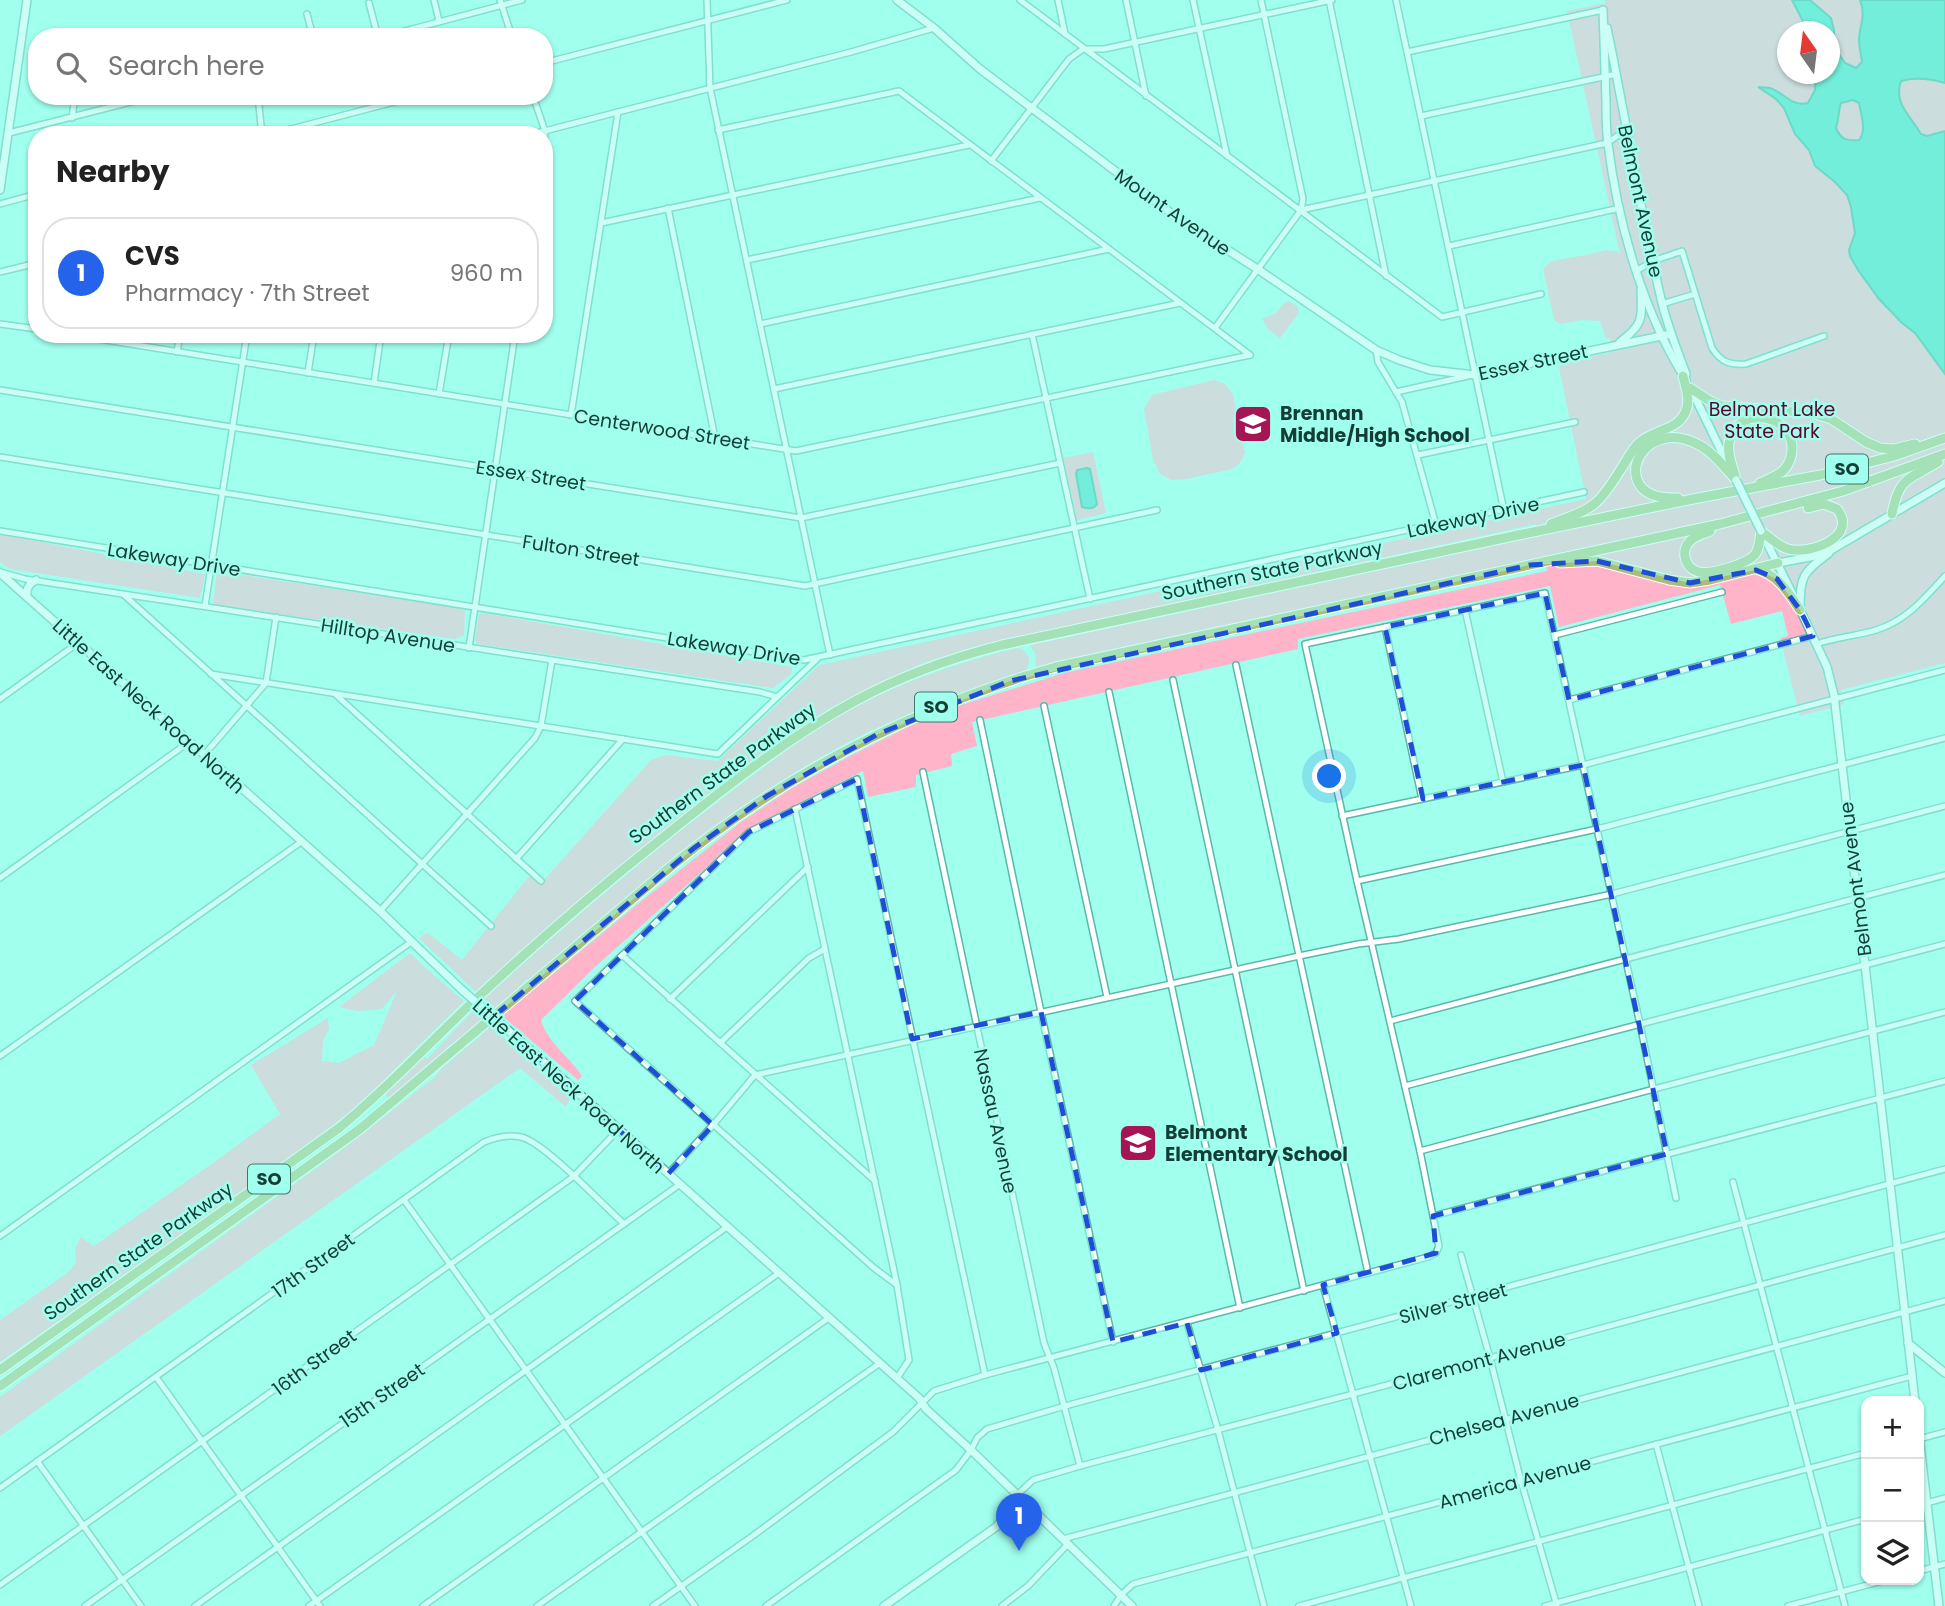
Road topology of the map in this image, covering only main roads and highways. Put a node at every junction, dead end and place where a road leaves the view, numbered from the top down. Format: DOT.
graph roads {
  1 [pos="27,0"];
  2 [pos="897,0"];
  3 [pos="1601,0"];
  4 [pos="1603,10"];
  5 [pos="1,177"];
  6 [pos="0,190"];
  7 [pos="1640,282"];
  8 [pos="1662,304"];
  9 [pos="1651,309"];
  10 [pos="1667,335"];
  11 [pos="1616,345"];
  12 [pos="1475,374"];
  13 [pos="1683,376"];
  14 [pos="1690,388"];
  15 [pos="1945,438"];
  16 [pos="1945,456"];
  17 [pos="1736,480"];
  18 [pos="1945,484"];
  19 [pos="1745,489"];
  20 [pos="1693,499"];
  21 [pos="1768,512"];
  22 [pos="1892,514"];
  23 [pos="1720,524"];
  24 [pos="1761,531"];
  25 [pos="1523,534"];
  26 [pos="1840,545"];
  27 [pos="1778,563"];
  28 [pos="1530,565"];
  29 [pos="1751,569"];
  30 [pos="0,572"];
  31 [pos="36,580"];
  32 [pos="27,596"];
  33 [pos="1800,610"];
  34 [pos="1908,1343"];
  35 [pos="1943,1369"];
  36 [pos="0,1370"];
  37 [pos="0,1386"];
  38 [pos="1914,1396"];
  39 [pos="1017,1494"];
  40 [pos="1924,1510"];
  41 [pos="884,1606"];
  42 [pos="1132,1606"];
  43 [pos="1939,1606"];
  1 -- 5 [label="main road"];
  2 -- 12 [label="main road, Mount Avenue"];
  3 -- 4 [label="main road, Belmont Avenue"];
  4 -- 7 [label="main road, Belmont Avenue"];
  4 -- 8 [label="main road, Belmont Avenue"];
  5 -- 6 [label="main road"];
  7 -- 9 [label="main road, Belmont Avenue"];
  7 -- 11 [label="main road"];
  8 -- 9 [label="main road"];
  8 -- 10 [label="main road, Belmont Avenue"];
  9 -- 10 [label="main road, Belmont Avenue"];
  10 -- 11 [label="main road, Essex Street"];
  10 -- 13 [label="main road, Belmont Avenue"];
  10 -- 14 [label="main road, Belmont Avenue"];
  11 -- 12 [label="main road, Essex Street"];
  13 -- 14 [label="main road, Belmont Avenue"];
  13 -- 25 [label="highway"];
  14 -- 15 [label="highway"];
  14 -- 17 [label="main road, Belmont Avenue"];
  15 -- 19 [label="highway, Southern State Parkway / SO"];
  16 -- 21 [label="highway, Southern State Parkway / SO"];
  16 -- 22 [label="highway"];
  17 -- 19 [label="highway"];
  17 -- 20 [label="highway"];
  17 -- 24 [label="main road, Belmont Avenue, bridge"];
  18 -- 22 [label="main road"];
  19 -- 20 [label="highway, Southern State Parkway / SO"];
  20 -- 25 [label="highway, Southern State Parkway / SO"];
  21 -- 23 [label="highway, Southern State Parkway / SO"];
  21 -- 24 [label="highway"];
  22 -- 26 [label="main road"];
  23 -- 24 [label="highway"];
  23 -- 28 [label="highway, Southern State Parkway / SO"];
  24 -- 27 [label="main road, Belmont Avenue"];
  25 -- 36 [label="highway, Southern State Parkway / SO"];
  26 -- 27 [label="main road"];
  26 -- 33 [label="main road"];
  27 -- 29 [label="highway"];
  27 -- 33 [label="main road, Belmont Avenue"];
  28 -- 29 [label="highway"];
  28 -- 37 [label="highway, Southern State Parkway / SO"];
  29 -- 33 [label="highway"];
  30 -- 32 [label="main road, Little East Neck Road North"];
  31 -- 32 [label="main road"];
  32 -- 39 [label="main road, Little East Neck Road North, bridge"];
  33 -- 34 [label="main road, Belmont Avenue"];
  34 -- 35 [label="main road"];
  34 -- 38 [label="main road, Belmont Avenue"];
  39 -- 41 [label="main road"];
  39 -- 42 [label="main road, Little East Neck Road North"];
  40 -- 43 [label="main road"];
}
